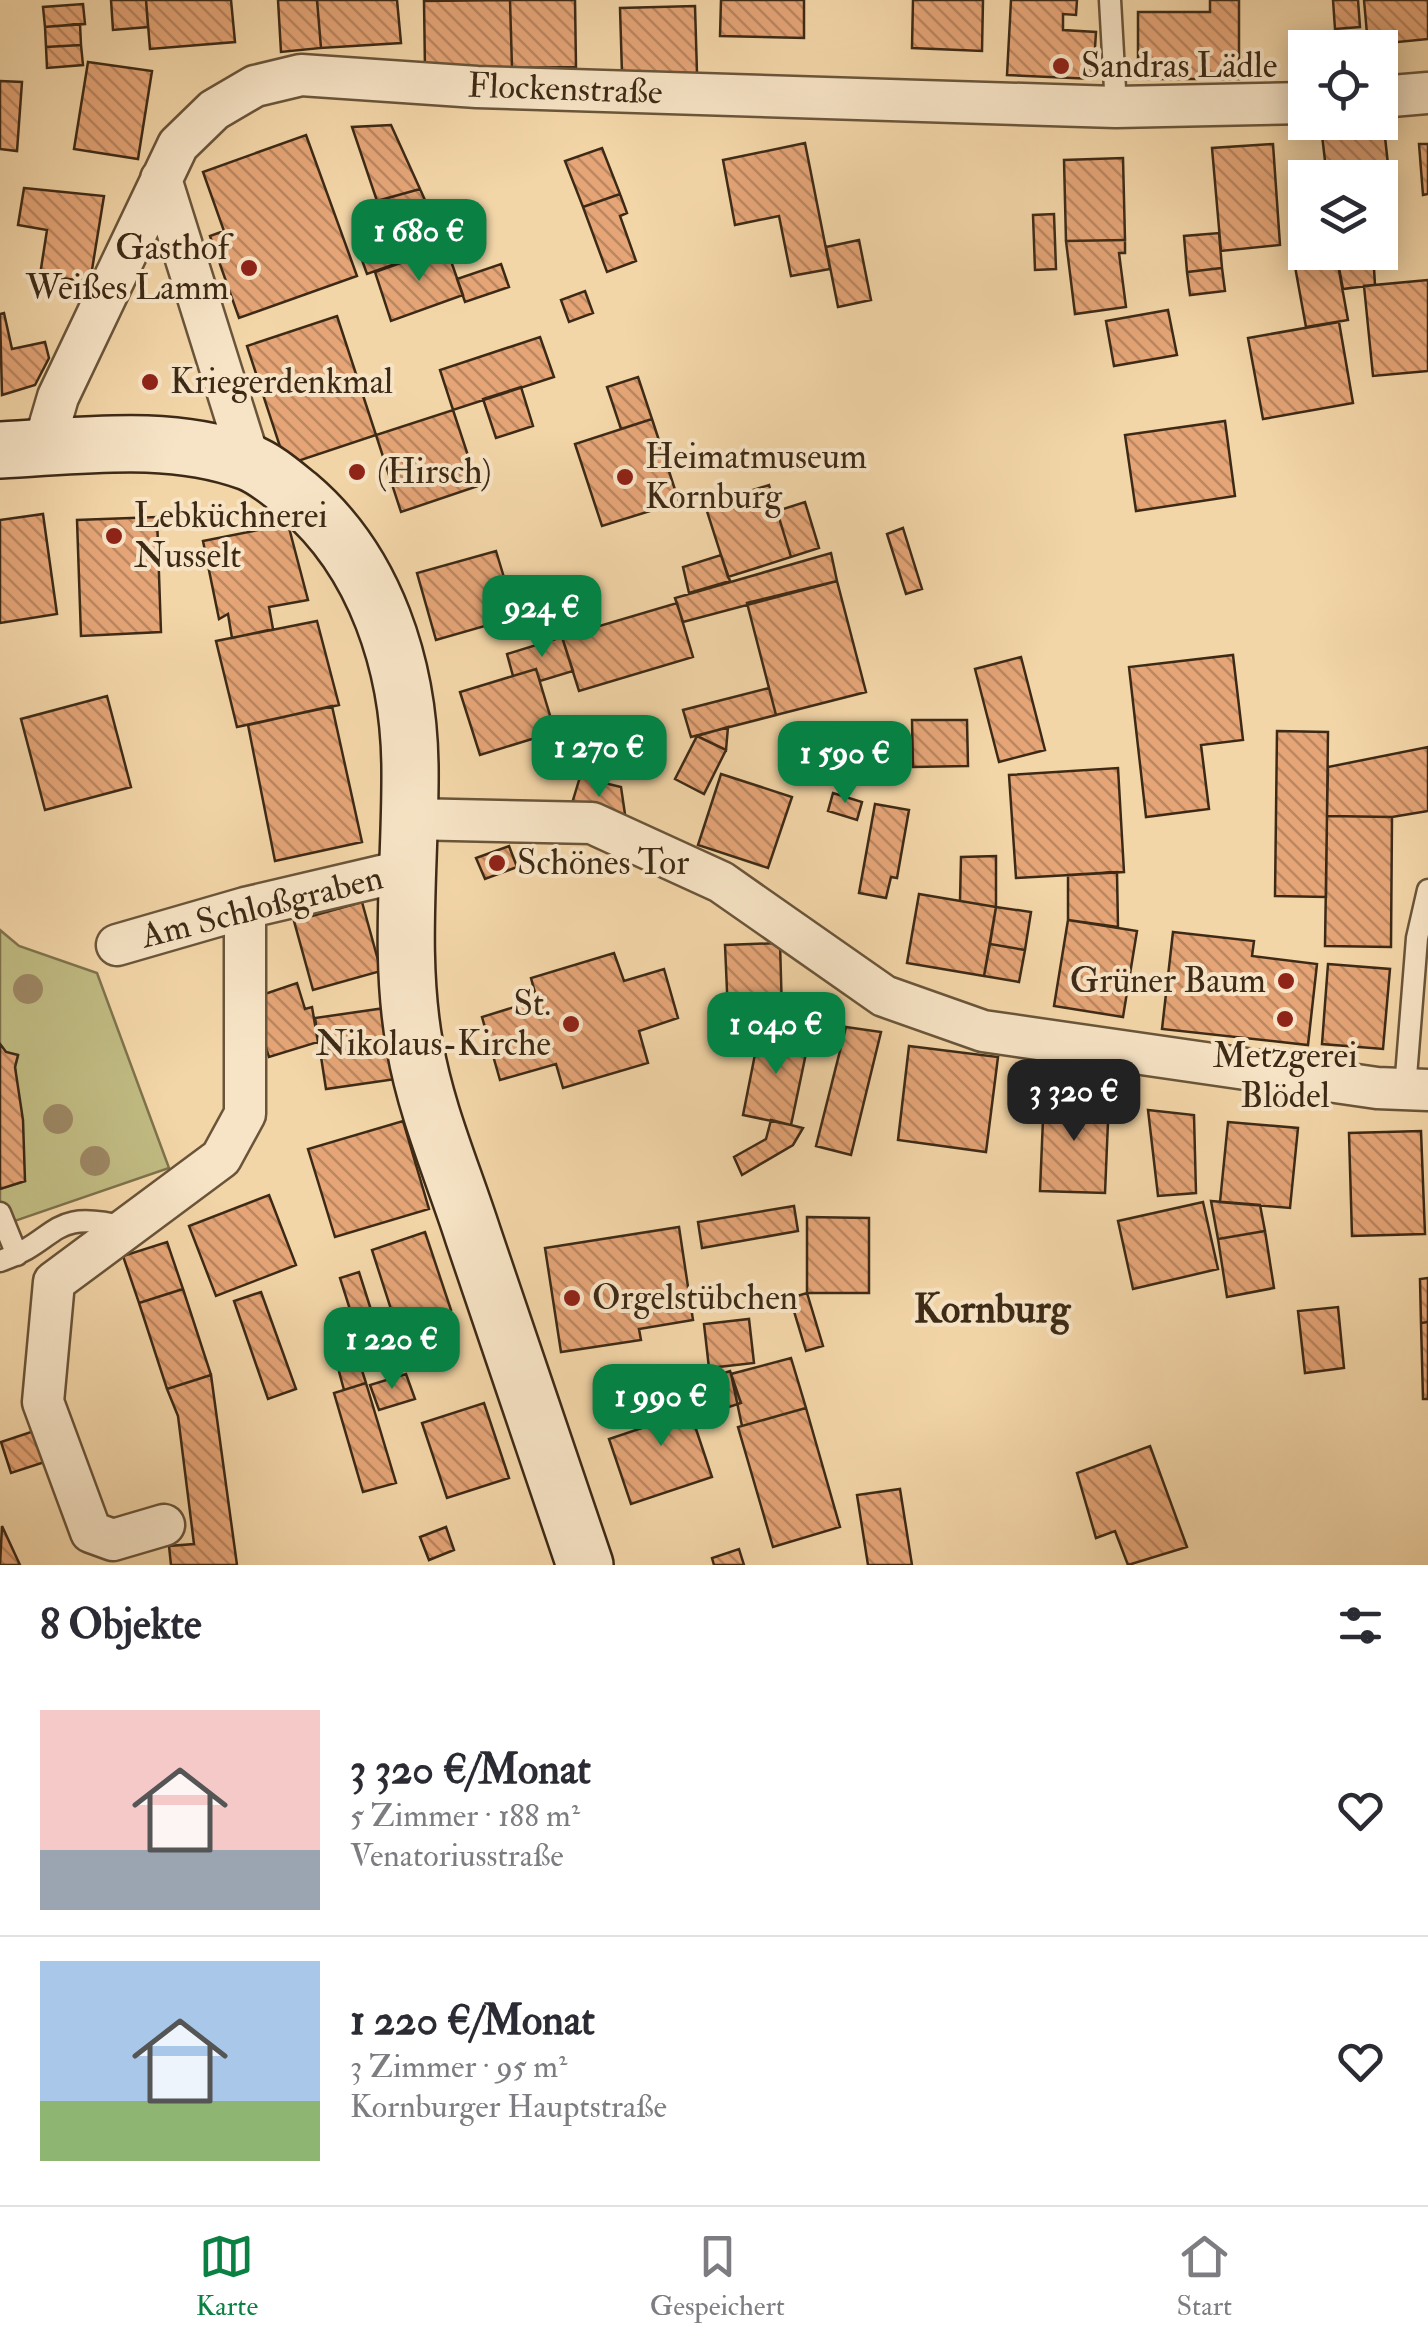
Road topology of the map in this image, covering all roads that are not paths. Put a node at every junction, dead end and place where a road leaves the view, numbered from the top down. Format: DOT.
graph roads {
  1 [pos="1110,0"];
  2 [pos="1428,94"];
  3 [pos="1398,96"];
  4 [pos="1288,103"];
  5 [pos="1116,107"];
  6 [pos="161,179"];
  7 [pos="22,449"];
  8 [pos="250,463"];
  9 [pos="408,844"];
  10 [pos="1428,890"];
  11 [pos="244,908"];
  12 [pos="116,945"];
  13 [pos="1417,1090"];
  14 [pos="2,1219"];
  15 [pos="127,1227"];
  16 [pos="9,1258"];
  17 [pos="164,1525"];
  18 [pos="586,1565"];
  1 -- 5 [label="lane"];
  2 -- 3 [label="street"];
  4 -- 5 [label="street, Flockenstraße"];
  5 -- 6 [label="street, Flockenstraße"];
  6 -- 7 [label="street, Flockenstraße"];
  6 -- 8 [label="street"];
  7 -- 8 [label="main road"];
  8 -- 9 [label="main road"];
  9 -- 11 [label="street, Am Schloßgraben"];
  9 -- 13 [label="street, Am Schloßgraben"];
  9 -- 18 [label="main road"];
  10 -- 13 [label="lane"];
  11 -- 12 [label="street, Am Schloßgraben"];
  11 -- 15 [label="street"];
  14 -- 16 [label="lane"];
  15 -- 16 [label="lane"];
  15 -- 17 [label="street"];
}
